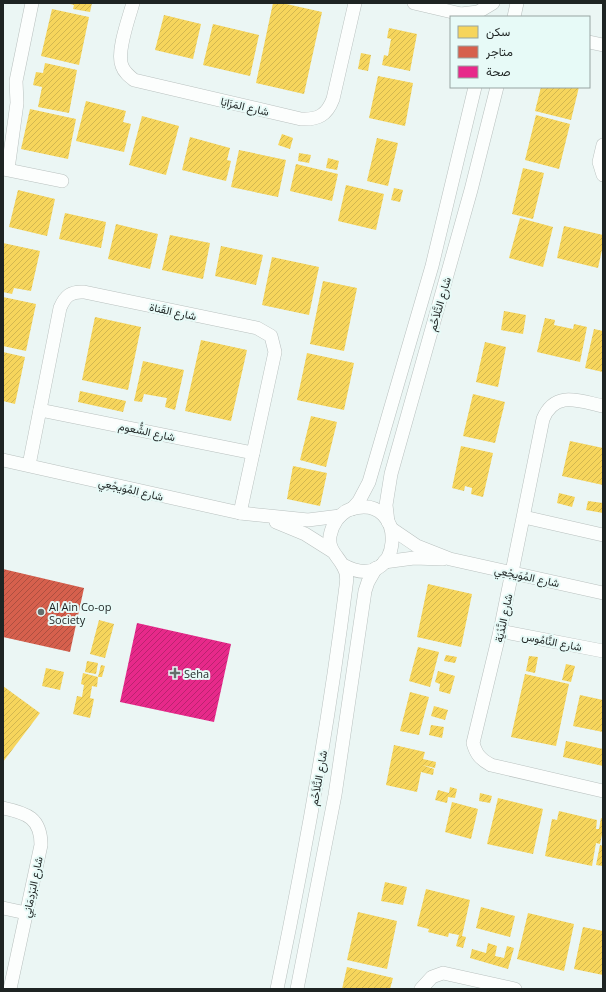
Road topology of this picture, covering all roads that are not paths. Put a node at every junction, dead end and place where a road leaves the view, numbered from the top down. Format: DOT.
graph roads {
  1 [pos="32,3"];
  2 [pos="132,3"];
  3 [pos="355,3"];
  4 [pos="414,3"];
  5 [pos="493,3"];
  6 [pos="464,15"];
  7 [pos="490,16"];
  8 [pos="590,42"];
  9 [pos="603,45"];
  10 [pos="475,88"];
  11 [pos="497,88"];
  12 [pos="603,145"];
  13 [pos="5,169"];
  14 [pos="603,175"];
  15 [pos="62,181"];
  16 [pos="603,406"];
  17 [pos="40,410"];
  18 [pos="253,453"];
  19 [pos="3,460"];
  20 [pos="29,465"];
  21 [pos="352,509"];
  22 [pos="240,512"];
  23 [pos="260,516"];
  24 [pos="340,516"];
  25 [pos="524,517"];
  26 [pos="390,526"];
  27 [pos="603,534"];
  28 [pos="332,551"];
  29 [pos="450,559"];
  30 [pos="343,565"];
  31 [pos="380,565"];
  32 [pos="512,573"];
  33 [pos="603,592"];
  34 [pos="500,630"];
  35 [pos="603,651"];
  36 [pos="603,791"];
  37 [pos="3,808"];
  38 [pos="3,908"];
  39 [pos="26,913"];
  40 [pos="10,989"];
  41 [pos="277,989"];
  42 [pos="297,989"];
  43 [pos="422,989"];
  44 [pos="515,989"];
  1 -- 13 [label="street"];
  2 -- 3 [label="street, شارع المَزَايَا"];
  4 -- 6 [label="street"];
  5 -- 6 [label="street"];
  5 -- 7 [label="street"];
  8 -- 9 [label="street"];
  10 -- 21 [label="street, شارع التَّلاَحُم"];
  11 -- 26 [label="street, شارع التَّلاَحُم"];
  12 -- 14 [label="street"];
  13 -- 15 [label="street"];
  16 -- 25 [label="street, شارع النَّدْيَة"];
  17 -- 18 [label="street, شارع الشُّعوم"];
  17 -- 18 [label="street, شارع القَناة"];
  17 -- 20 [label="street, شارع القَناة"];
  18 -- 22 [label="street, شارع القَناة"];
  19 -- 20 [label="street, شارع المُوَيجْعِي"];
  20 -- 22 [label="street, شارع المُوَيجْعِي"];
  21 -- 24 [label="street"];
  21 -- 26 [label="street"];
  22 -- 23 [label="street, شارع المُوَيجْعِي"];
  23 -- 24 [label="street, شارع المُوَيجْعِي"];
  23 -- 28 [label="street, شارع المُوَيجْعِي"];
  24 -- 28 [label="street"];
  25 -- 27 [label="street"];
  25 -- 32 [label="street, شارع النَّدْيَة"];
  26 -- 29 [label="street, شارع المُوَيجْعِي"];
  26 -- 31 [label="street"];
  28 -- 30 [label="street"];
  29 -- 31 [label="street, شارع المُوَيجْعِي"];
  29 -- 32 [label="street, شارع المُوَيجْعِي"];
  30 -- 31 [label="street"];
  30 -- 41 [label="street, شارع التَّلاَحُم"];
  31 -- 42 [label="street, شارع التَّلاَحُم"];
  32 -- 33 [label="street, شارع المُوَيجْعِي"];
  32 -- 34 [label="street, شارع النَّدْيَة"];
  34 -- 35 [label="street, شارع النَّامُوس"];
  34 -- 36 [label="street, شارع النَّدْيَة"];
  37 -- 39 [label="street, شارع البَرْدِمَانِي"];
  38 -- 39 [label="street"];
  39 -- 40 [label="street, شارع البَرْدِمَانِي"];
  43 -- 44 [label="street"];
}
